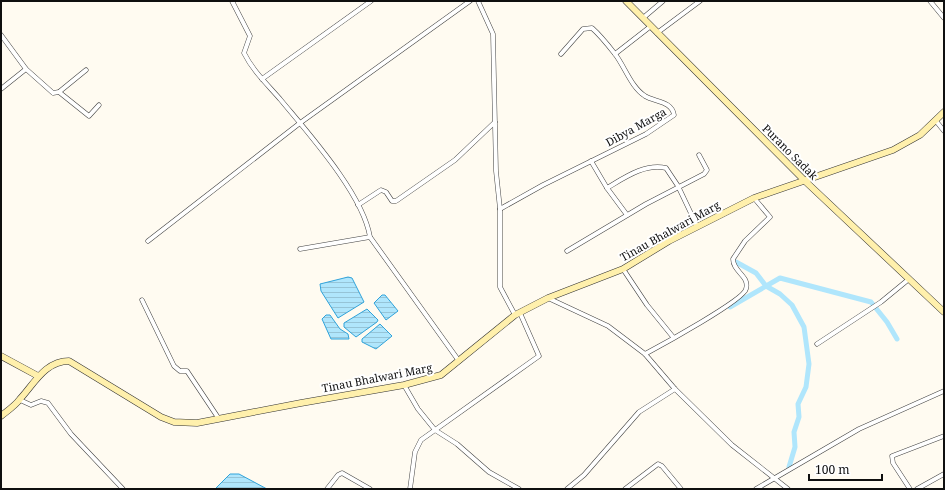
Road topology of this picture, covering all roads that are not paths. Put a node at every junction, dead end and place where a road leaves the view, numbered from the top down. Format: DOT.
graph roads {
  1 [pos="232,1"];
  2 [pos="370,1"];
  3 [pos="470,1"];
  4 [pos="478,1"];
  5 [pos="626,1"];
  6 [pos="663,1"];
  7 [pos="700,1"];
  8 [pos="930,1"];
  9 [pos="644,18"];
  10 [pos="944,18"];
  11 [pos="651,26"];
  12 [pos="657,33"];
  13 [pos="1,35"];
  14 [pos="561,54"];
  15 [pos="615,54"];
  16 [pos="26,69"];
  17 [pos="86,70"];
  18 [pos="262,79"];
  19 [pos="1,88"];
  20 [pos="59,92"];
  21 [pos="99,105"];
  22 [pos="944,112"];
  23 [pos="936,121"];
  24 [pos="495,122"];
  25 [pos="300,123"];
  26 [pos="944,131"];
  27 [pos="699,155"];
  28 [pos="591,161"];
  29 [pos="805,181"];
  30 [pos="678,186"];
  31 [pos="607,188"];
  32 [pos="754,198"];
  33 [pos="358,204"];
  34 [pos="500,209"];
  35 [pos="627,215"];
  36 [pos="697,226"];
  37 [pos="370,237"];
  38 [pos="148,241"];
  39 [pos="300,249"];
  40 [pos="567,251"];
  41 [pos="623,269"];
  42 [pos="909,279"];
  43 [pos="548,298"];
  44 [pos="142,300"];
  45 [pos="944,312"];
  46 [pos="518,314"];
  47 [pos="673,337"];
  48 [pos="817,344"];
  49 [pos="645,354"];
  50 [pos="1,356"];
  51 [pos="459,361"];
  52 [pos="38,376"];
  53 [pos="404,385"];
  54 [pos="675,389"];
  55 [pos="944,391"];
  56 [pos="20,400"];
  57 [pos="1,416"];
  58 [pos="220,419"];
  59 [pos="435,430"];
  60 [pos="944,436"];
  61 [pos="944,474"];
  62 [pos="772,478"];
  63 [pos="364,488"];
  64 [pos="123,489"];
  65 [pos="327,489"];
  66 [pos="370,489"];
  67 [pos="410,489"];
  68 [pos="519,489"];
  69 [pos="567,489"];
  70 [pos="626,489"];
  71 [pos="681,489"];
  72 [pos="756,489"];
  73 [pos="788,489"];
  74 [pos="910,489"];
  75 [pos="917,489"];
  1 -- 18 [label="street"];
  2 -- 18 [label="street"];
  3 -- 25 [label="street"];
  4 -- 24 [label="street"];
  5 -- 9 [label="street, Purano Sadak"];
  6 -- 9 [label="street"];
  7 -- 12 [label="street"];
  8 -- 10 [label="street"];
  9 -- 11 [label="street, Purano Sadak"];
  11 -- 12 [label="street, Purano Sadak"];
  11 -- 15 [label="street"];
  12 -- 29 [label="street, Purano Sadak"];
  13 -- 16 [label="street"];
  14 -- 15 [label="street, Dibya Marga"];
  15 -- 28 [label="street, Dibya Marga"];
  16 -- 19 [label="street"];
  16 -- 20 [label="street"];
  17 -- 20 [label="street"];
  18 -- 25 [label="street"];
  20 -- 21 [label="street"];
  22 -- 23 [label="street, Tinau Bhalwari Marg"];
  23 -- 26 [label="street"];
  23 -- 29 [label="street, Tinau Bhalwari Marg"];
  24 -- 33 [label="street"];
  24 -- 34 [label="street"];
  25 -- 33 [label="street"];
  25 -- 38 [label="street"];
  27 -- 30 [label="street"];
  28 -- 31 [label="street"];
  28 -- 34 [label="street, Dibya Marga"];
  29 -- 32 [label="street, Tinau Bhalwari Marg"];
  29 -- 42 [label="street, Purano Sadak"];
  30 -- 31 [label="street"];
  30 -- 35 [label="street"];
  30 -- 36 [label="street"];
  31 -- 35 [label="street"];
  32 -- 36 [label="street, Tinau Bhalwari Marg"];
  32 -- 47 [label="street"];
  33 -- 37 [label="street"];
  34 -- 46 [label="street"];
  35 -- 40 [label="street"];
  36 -- 41 [label="street, Tinau Bhalwari Marg"];
  37 -- 39 [label="street"];
  37 -- 51 [label="street"];
  41 -- 43 [label="street, Tinau Bhalwari Marg"];
  41 -- 47 [label="street"];
  42 -- 45 [label="street, Purano Sadak"];
  42 -- 48 [label="street"];
  43 -- 46 [label="street, Tinau Bhalwari Marg"];
  43 -- 49 [label="street"];
  44 -- 58 [label="street"];
  46 -- 51 [label="street, Tinau Bhalwari Marg"];
  46 -- 59 [label="street"];
  47 -- 49 [label="street"];
  49 -- 54 [label="street"];
  50 -- 52 [label="street"];
  51 -- 53 [label="street, Tinau Bhalwari Marg"];
  52 -- 56 [label="street, Tinau Bhalwari Marg"];
  52 -- 58 [label="street, Tinau Bhalwari Marg"];
  53 -- 58 [label="street, Tinau Bhalwari Marg"];
  53 -- 59 [label="street"];
  54 -- 62 [label="street"];
  54 -- 69 [label="street"];
  55 -- 62 [label="street"];
  56 -- 57 [label="street, Tinau Bhalwari Marg"];
  56 -- 64 [label="street"];
  59 -- 67 [label="street"];
  59 -- 68 [label="street"];
  60 -- 74 [label="street"];
  61 -- 75 [label="street"];
  62 -- 72 [label="street"];
  62 -- 73 [label="street"];
  63 -- 65 [label="street"];
  63 -- 66 [label="street"];
  70 -- 71 [label="street"];
}
